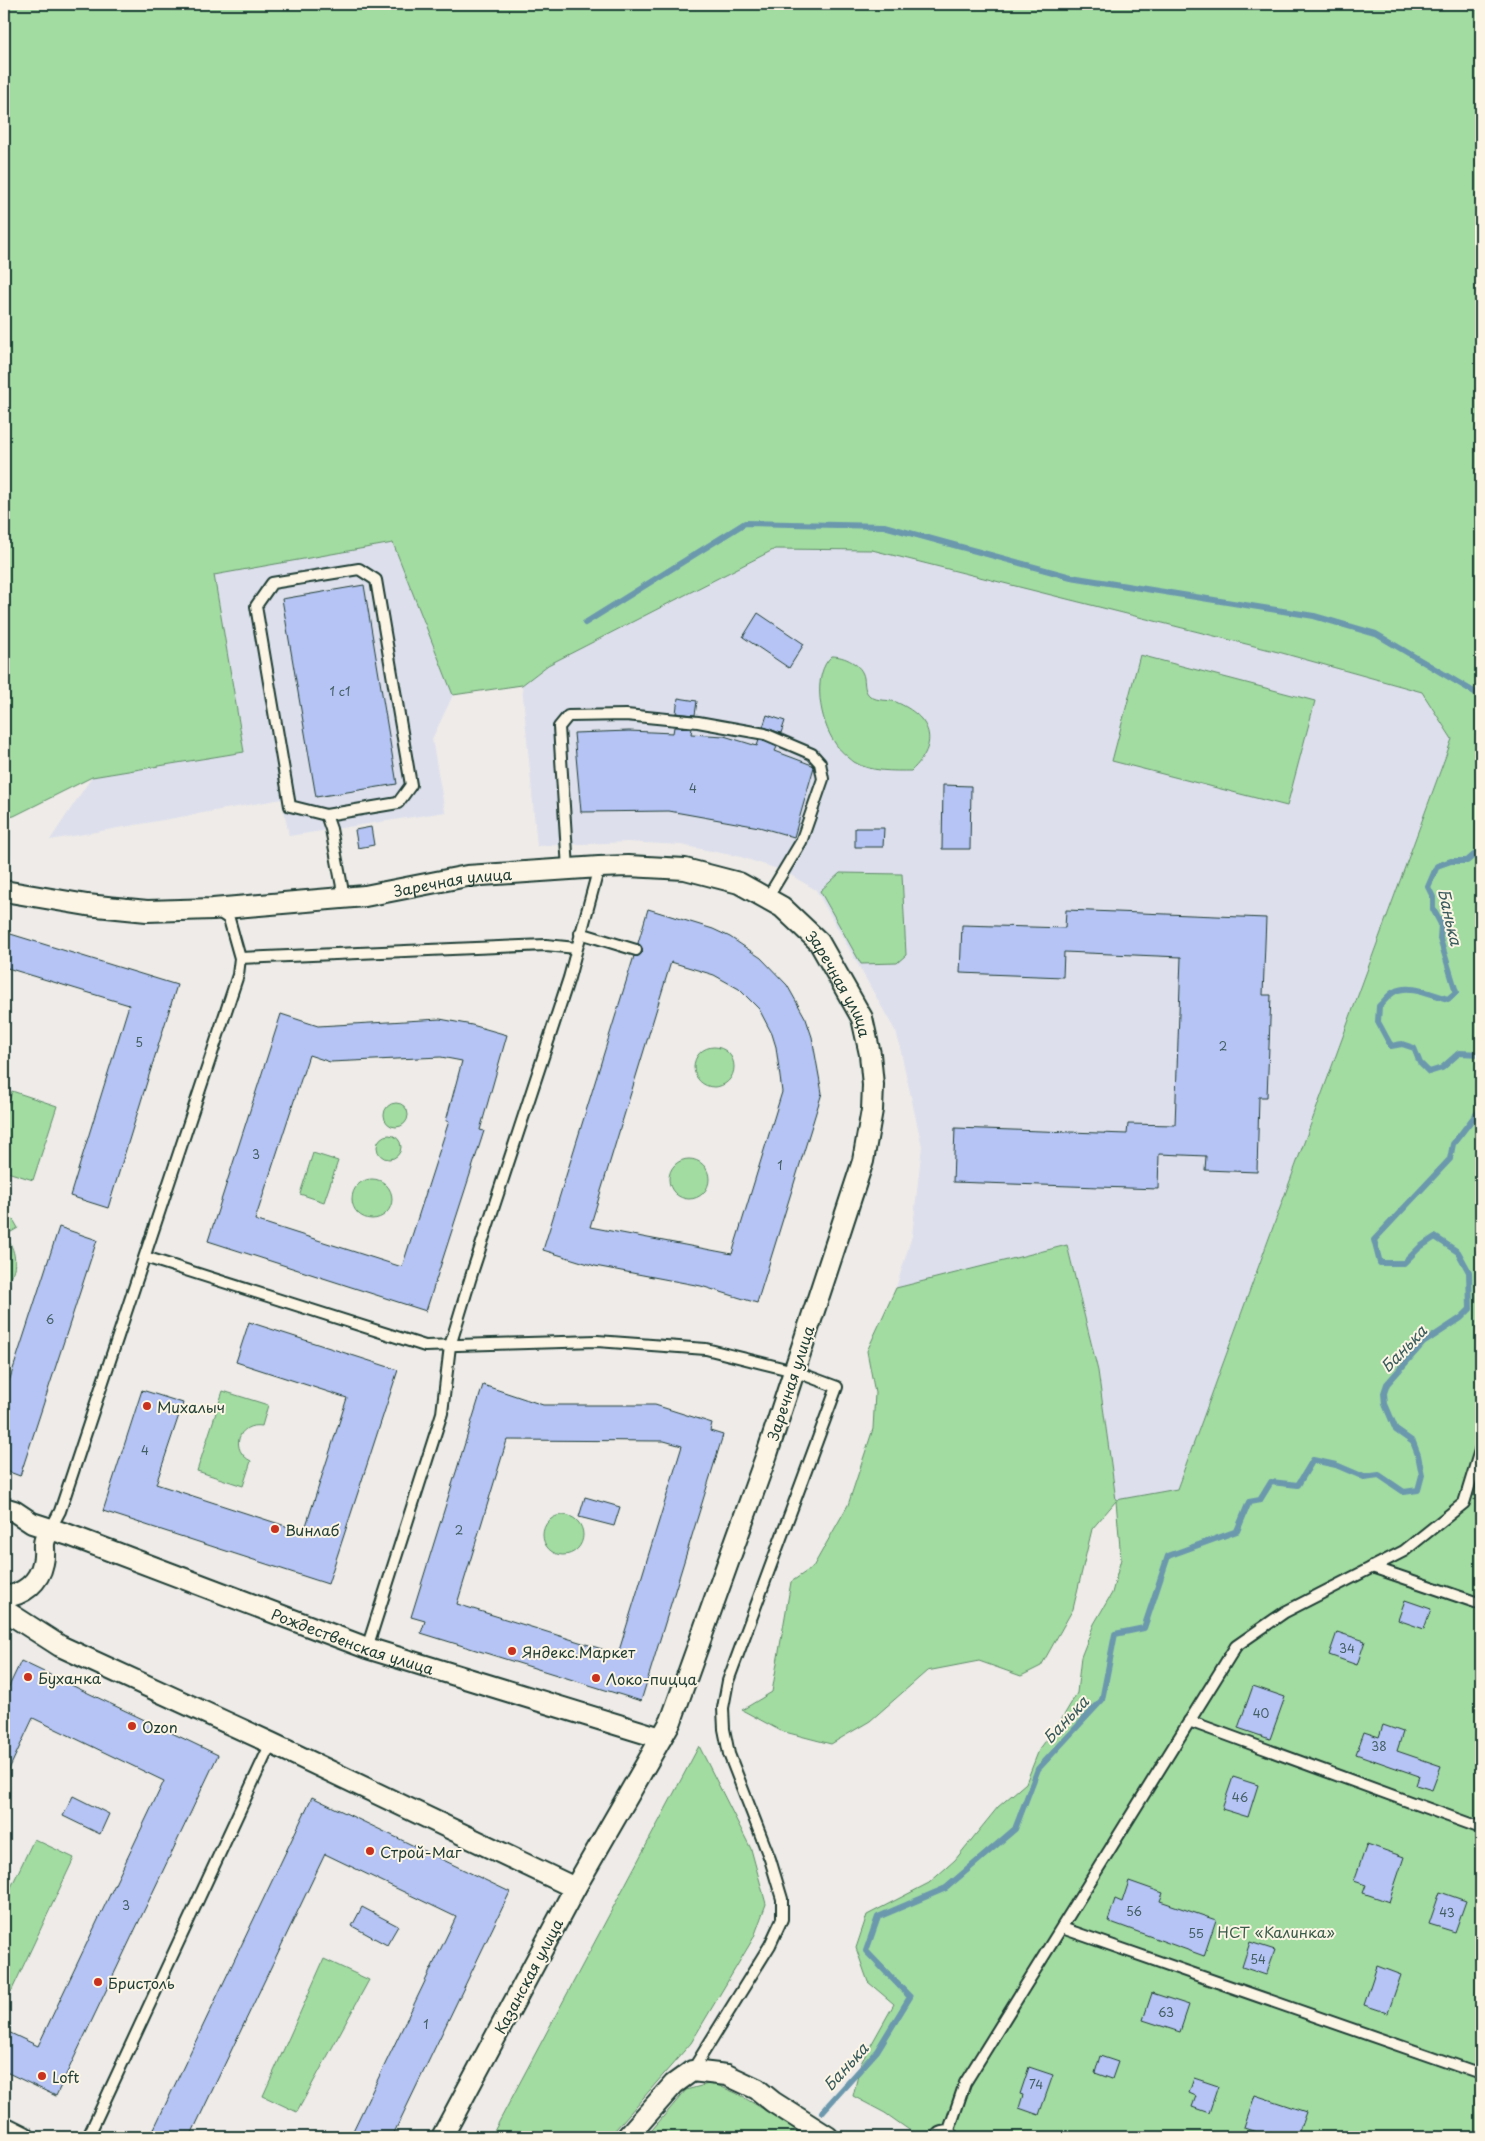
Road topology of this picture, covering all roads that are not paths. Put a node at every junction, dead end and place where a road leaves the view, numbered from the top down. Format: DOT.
graph roads {
  1 [pos="326,815"];
  2 [pos="600,867"];
  3 [pos="568,869"];
  4 [pos="4,891"];
  5 [pos="344,897"];
  6 [pos="768,897"];
  7 [pos="213,909"];
  8 [pos="580,933"];
  9 [pos="576,948"];
  10 [pos="636,950"];
  11 [pos="240,958"];
  12 [pos="144,1257"];
  13 [pos="450,1346"];
  14 [pos="794,1371"];
  15 [pos="1481,1447"];
  16 [pos="4,1508"];
  17 [pos="50,1530"];
  18 [pos="1372,1567"];
  19 [pos="4,1598"];
  20 [pos="1481,1604"];
  21 [pos="4,1610"];
  22 [pos="367,1648"];
  23 [pos="1189,1721"];
  24 [pos="661,1738"];
  25 [pos="272,1743"];
  26 [pos="617,1816"];
  27 [pos="1481,1828"];
  28 [pos="574,1888"];
  29 [pos="1062,1928"];
  30 [pos="692,2072"];
  31 [pos="1481,2074"];
  32 [pos="4,2127"];
  33 [pos="24,2137"];
  34 [pos="88,2137"];
  35 [pos="442,2137"];
  36 [pos="627,2137"];
  37 [pos="828,2137"];
  38 [pos="946,2137"];
  1 -- 1 [label="lane"];
  1 -- 5 [label="lane"];
  2 -- 3 [label="street, Заречная улица"];
  2 -- 6 [label="street, Заречная улица"];
  2 -- 8 [label="lane"];
  3 -- 5 [label="street, Заречная улица"];
  3 -- 6 [label="lane"];
  4 -- 7 [label="street, Заречная улица"];
  5 -- 7 [label="street, Заречная улица"];
  6 -- 14 [label="street, Заречная улица"];
  7 -- 11 [label="lane"];
  8 -- 9 [label="lane"];
  8 -- 10 [label="lane"];
  9 -- 11 [label="lane"];
  9 -- 13 [label="lane"];
  11 -- 12 [label="lane"];
  12 -- 13 [label="lane"];
  12 -- 17 [label="lane"];
  13 -- 14 [label="lane"];
  13 -- 22 [label="lane"];
  14 -- 24 [label="street, Заречная улица"];
  14 -- 30 [label="lane"];
  15 -- 18 [label="lane"];
  16 -- 17 [label="street, Рождественская улица"];
  17 -- 19 [label="street"];
  17 -- 22 [label="street, Рождественская улица"];
  18 -- 20 [label="lane"];
  18 -- 23 [label="lane"];
  21 -- 25 [label="street"];
  22 -- 24 [label="street, Рождественская улица"];
  23 -- 27 [label="lane"];
  23 -- 29 [label="lane"];
  24 -- 26 [label="street, Заречная улица"];
  25 -- 28 [label="street"];
  25 -- 34 [label="lane"];
  26 -- 28 [label="street, Казанская улица"];
  28 -- 35 [label="street, Казанская улица"];
  29 -- 31 [label="lane"];
  29 -- 38 [label="lane"];
  30 -- 36 [label="street"];
  30 -- 37 [label="street"];
  32 -- 33 [label="street"];
}
